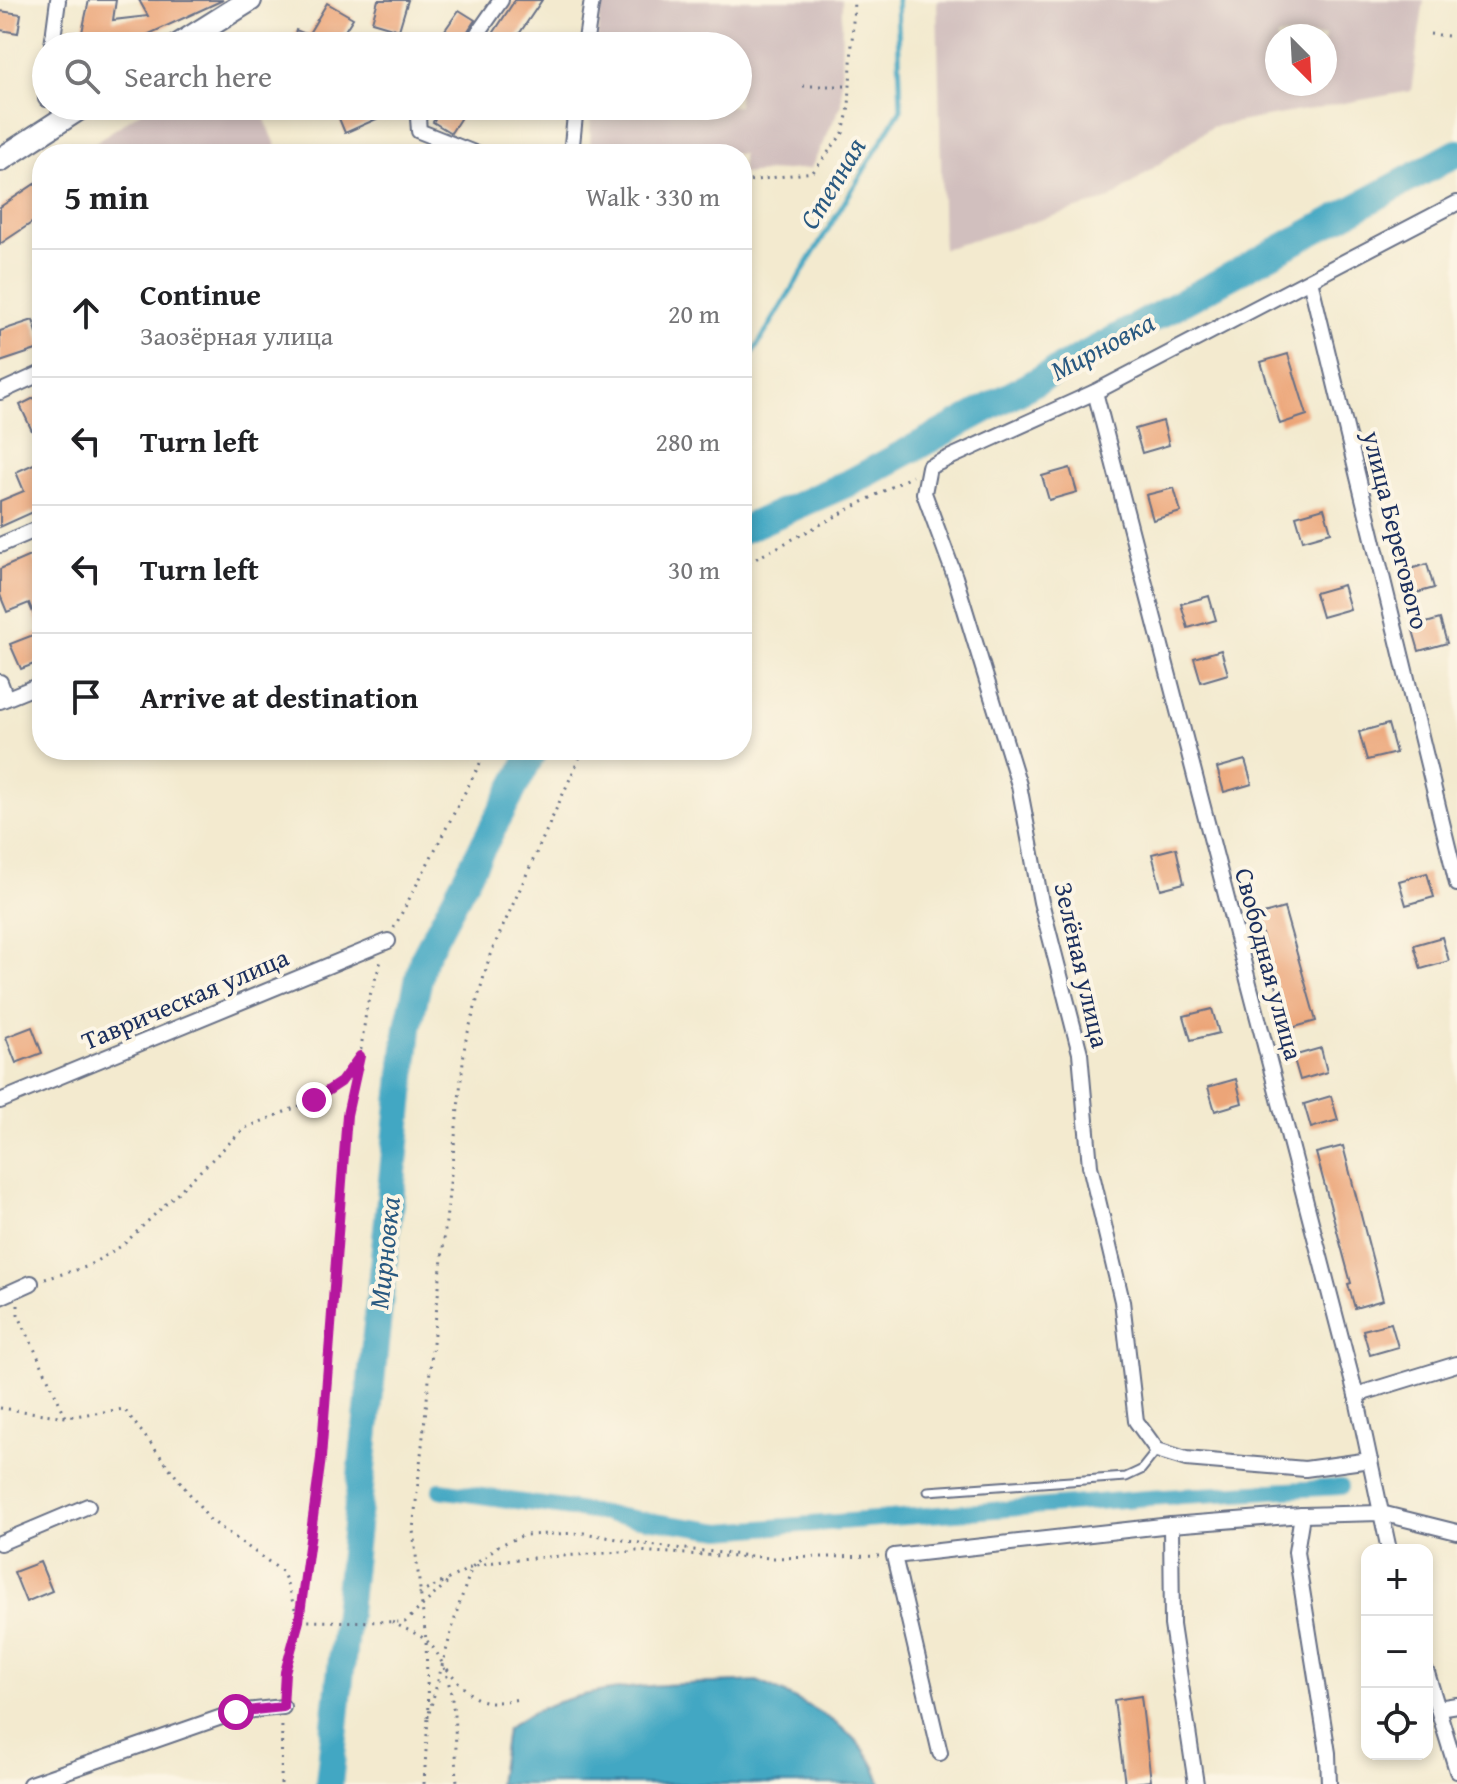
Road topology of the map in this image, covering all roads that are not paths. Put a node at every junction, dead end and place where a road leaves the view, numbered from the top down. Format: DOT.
graph roads {
  1 [pos="58,0"];
  2 [pos="250,0"];
  3 [pos="501,0"];
  4 [pos="592,0"];
  5 [pos="54,32"];
  6 [pos="199,32"];
  7 [pos="479,32"];
  8 [pos="587,32"];
  9 [pos="45,120"];
  10 [pos="418,120"];
  11 [pos="575,120"];
  12 [pos="452,144"];
  13 [pos="572,144"];
  14 [pos="0,160"];
  15 [pos="1457,203"];
  16 [pos="1310,280"];
  17 [pos="32,378"];
  18 [pos="0,392"];
  19 [pos="1095,392"];
  20 [pos="32,531"];
  21 [pos="0,545"];
  22 [pos="0,682"];
  23 [pos="32,688"];
  24 [pos="3,700"];
  25 [pos="1457,884"];
  26 [pos="388,941"];
  27 [pos="0,1101"];
  28 [pos="31,1283"];
  29 [pos="0,1297"];
  30 [pos="1457,1364"];
  31 [pos="1356,1395"];
  32 [pos="1157,1450"];
  33 [pos="1370,1460"];
  34 [pos="928,1491"];
  35 [pos="88,1506"];
  36 [pos="1381,1513"];
  37 [pos="1302,1515"];
  38 [pos="1171,1525"];
  39 [pos="1457,1532"];
  40 [pos="0,1543"];
  41 [pos="1388,1544"];
  42 [pos="1432,1688"];
  43 [pos="1457,1705"];
  44 [pos="283,1707"];
  45 [pos="1438,1708"];
  46 [pos="940,1753"];
  47 [pos="1457,1771"];
  48 [pos="30,1784"];
  49 [pos="1196,1784"];
  50 [pos="1329,1784"];
  1 -- 5 [label="street"];
  2 -- 6 [label="highway"];
  3 -- 7 [label="street"];
  4 -- 8 [label="street"];
  9 -- 14 [label="highway"];
  10 -- 12 [label="street"];
  11 -- 13 [label="street"];
  15 -- 16 [label="street"];
  16 -- 19 [label="street"];
  16 -- 25 [label="street, улица Берегового"];
  17 -- 18 [label="street"];
  19 -- 31 [label="street, Свободная улица"];
  19 -- 32 [label="street, Зелёная улица"];
  20 -- 21 [label="street"];
  22 -- 24 [label="street"];
  23 -- 24 [label="street"];
  26 -- 27 [label="street, Таврическая улица"];
  28 -- 29 [label="street"];
  30 -- 31 [label="street"];
  31 -- 33 [label="street, Свободная улица"];
  32 -- 33 [label="street"];
  32 -- 34 [label="lane"];
  33 -- 36 [label="street, Свободная улица"];
  35 -- 40 [label="street"];
  36 -- 37 [label="street"];
  36 -- 39 [label="street"];
  36 -- 41 [label="street, Свободная улица"];
  37 -- 38 [label="street"];
  37 -- 50 [label="street"];
  38 -- 46 [label="street"];
  38 -- 49 [label="street"];
  42 -- 45 [label="street"];
  43 -- 45 [label="street"];
  44 -- 48 [label="street"];
  45 -- 47 [label="street"];
}
